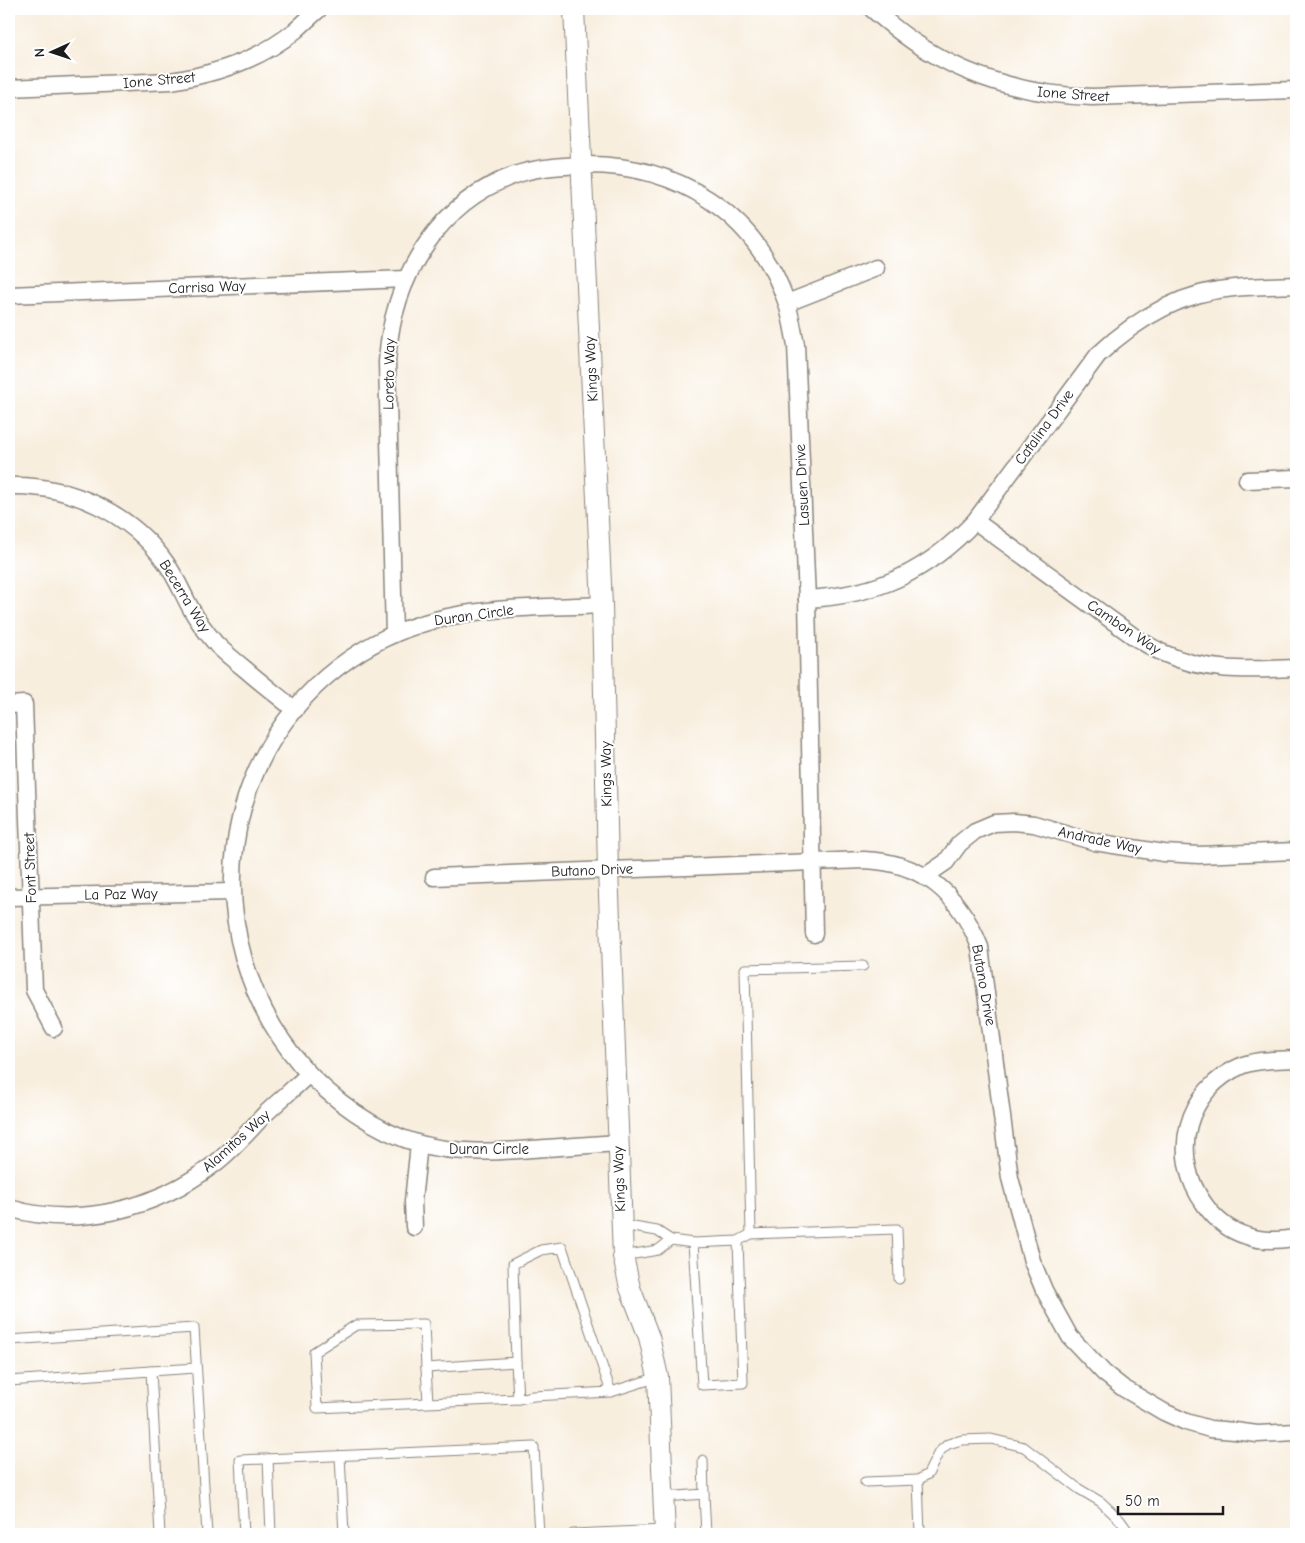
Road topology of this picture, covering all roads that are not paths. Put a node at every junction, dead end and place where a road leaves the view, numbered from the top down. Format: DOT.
graph roads {
  1 [pos="319,9"];
  2 [pos="574,9"];
  3 [pos="878,11"];
  4 [pos="9,88"];
  5 [pos="1296,90"];
  6 [pos="582,165"];
  7 [pos="876,268"];
  8 [pos="406,279"];
  9 [pos="1296,285"];
  10 [pos="9,296"];
  11 [pos="786,302"];
  12 [pos="1296,478"];
  13 [pos="1247,480"];
  14 [pos="9,486"];
  15 [pos="975,521"];
  16 [pos="807,599"];
  17 [pos="602,605"];
  18 [pos="394,634"];
  19 [pos="1296,668"];
  20 [pos="16,705"];
  21 [pos="295,710"];
  22 [pos="1296,851"];
  23 [pos="812,862"];
  24 [pos="608,869"];
  25 [pos="924,876"];
  26 [pos="434,877"];
  27 [pos="232,892"];
  28 [pos="32,896"];
  29 [pos="9,897"];
  30 [pos="814,934"];
  31 [pos="863,966"];
  32 [pos="54,1028"];
  33 [pos="1296,1059"];
  34 [pos="309,1074"];
  35 [pos="419,1144"];
  36 [pos="618,1144"];
  37 [pos="9,1208"];
  38 [pos="621,1225"];
  39 [pos="414,1227"];
  40 [pos="751,1234"];
  41 [pos="1296,1238"];
  42 [pos="671,1240"];
  43 [pos="738,1241"];
  44 [pos="693,1243"];
  45 [pos="623,1256"];
  46 [pos="899,1279"];
  47 [pos="9,1340"];
  48 [pos="516,1362"];
  49 [pos="196,1368"];
  50 [pos="426,1368"];
  51 [pos="151,1371"];
  52 [pos="658,1377"];
  53 [pos="9,1381"];
  54 [pos="611,1392"];
  55 [pos="518,1399"];
  56 [pos="428,1402"];
  57 [pos="1296,1432"];
  58 [pos="340,1456"];
  59 [pos="268,1459"];
  60 [pos="702,1460"];
  61 [pos="918,1480"];
  62 [pos="865,1482"];
  63 [pos="704,1494"];
  64 [pos="664,1497"];
  65 [pos="665,1532"];
  66 [pos="160,1534"];
  67 [pos="207,1534"];
  68 [pos="244,1534"];
  69 [pos="271,1534"];
  70 [pos="344,1534"];
  71 [pos="539,1534"];
  72 [pos="573,1534"];
  73 [pos="706,1534"];
  74 [pos="920,1534"];
  75 [pos="1130,1534"];
  1 -- 4 [label="street, Ione Street"];
  2 -- 6 [label="street, Kings Way"];
  3 -- 5 [label="street, Ione Street"];
  6 -- 8 [label="street, Loreto Way"];
  6 -- 11 [label="street, Lasuen Drive"];
  6 -- 17 [label="street, Kings Way"];
  7 -- 11 [label="street"];
  8 -- 10 [label="street, Carrisa Way"];
  8 -- 18 [label="street, Loreto Way"];
  9 -- 15 [label="street, Catalina Drive"];
  11 -- 16 [label="street, Lasuen Drive"];
  12 -- 13 [label="street"];
  14 -- 21 [label="street, Becerra Way"];
  15 -- 16 [label="street, Catalina Drive"];
  15 -- 19 [label="street, Cambon Way"];
  16 -- 23 [label="street, Lasuen Drive"];
  17 -- 18 [label="street, Duran Circle"];
  17 -- 24 [label="street, Kings Way"];
  18 -- 21 [label="street, Duran Circle"];
  20 -- 28 [label="street, Font Street"];
  21 -- 27 [label="street, Duran Circle"];
  22 -- 25 [label="street, Andrade Way"];
  23 -- 24 [label="street, Butano Drive"];
  23 -- 25 [label="street, Butano Drive"];
  23 -- 30 [label="street, Lasuen Drive"];
  24 -- 26 [label="street, Butano Drive"];
  24 -- 36 [label="street, Kings Way"];
  25 -- 57 [label="street, Butano Drive"];
  27 -- 28 [label="street, La Paz Way"];
  27 -- 34 [label="street, Duran Circle"];
  28 -- 29 [label="street, La Paz Way"];
  28 -- 32 [label="street, Font Street"];
  31 -- 40 [label="lane"];
  33 -- 41 [label="street"];
  34 -- 35 [label="street, Duran Circle"];
  34 -- 37 [label="street, Alamitos Way"];
  35 -- 36 [label="street, Duran Circle"];
  35 -- 39 [label="street"];
  36 -- 38 [label="street, Kings Way"];
  38 -- 42 [label="lane"];
  38 -- 45 [label="street, Kings Way"];
  40 -- 43 [label="lane"];
  40 -- 46 [label="lane"];
  42 -- 44 [label="lane"];
  42 -- 45 [label="lane"];
  43 -- 44 [label="lane"];
  43 -- 44 [label="lane"];
  45 -- 52 [label="street, Kings Way"];
  47 -- 49 [label="lane"];
  48 -- 50 [label="lane"];
  48 -- 54 [label="lane"];
  48 -- 55 [label="lane"];
  49 -- 51 [label="lane"];
  49 -- 67 [label="lane"];
  50 -- 56 [label="lane"];
  50 -- 56 [label="lane"];
  51 -- 53 [label="lane"];
  51 -- 66 [label="lane"];
  52 -- 54 [label="lane"];
  52 -- 64 [label="street, Kings Way"];
  54 -- 55 [label="lane"];
  55 -- 56 [label="lane"];
  58 -- 59 [label="lane"];
  58 -- 70 [label="lane"];
  58 -- 71 [label="lane"];
  59 -- 68 [label="lane"];
  59 -- 69 [label="lane"];
  60 -- 63 [label="lane"];
  61 -- 62 [label="lane"];
  61 -- 74 [label="lane"];
  61 -- 75 [label="lane"];
  63 -- 64 [label="lane"];
  63 -- 73 [label="lane"];
  64 -- 65 [label="street, Kings Way"];
  65 -- 72 [label="lane"];
}
